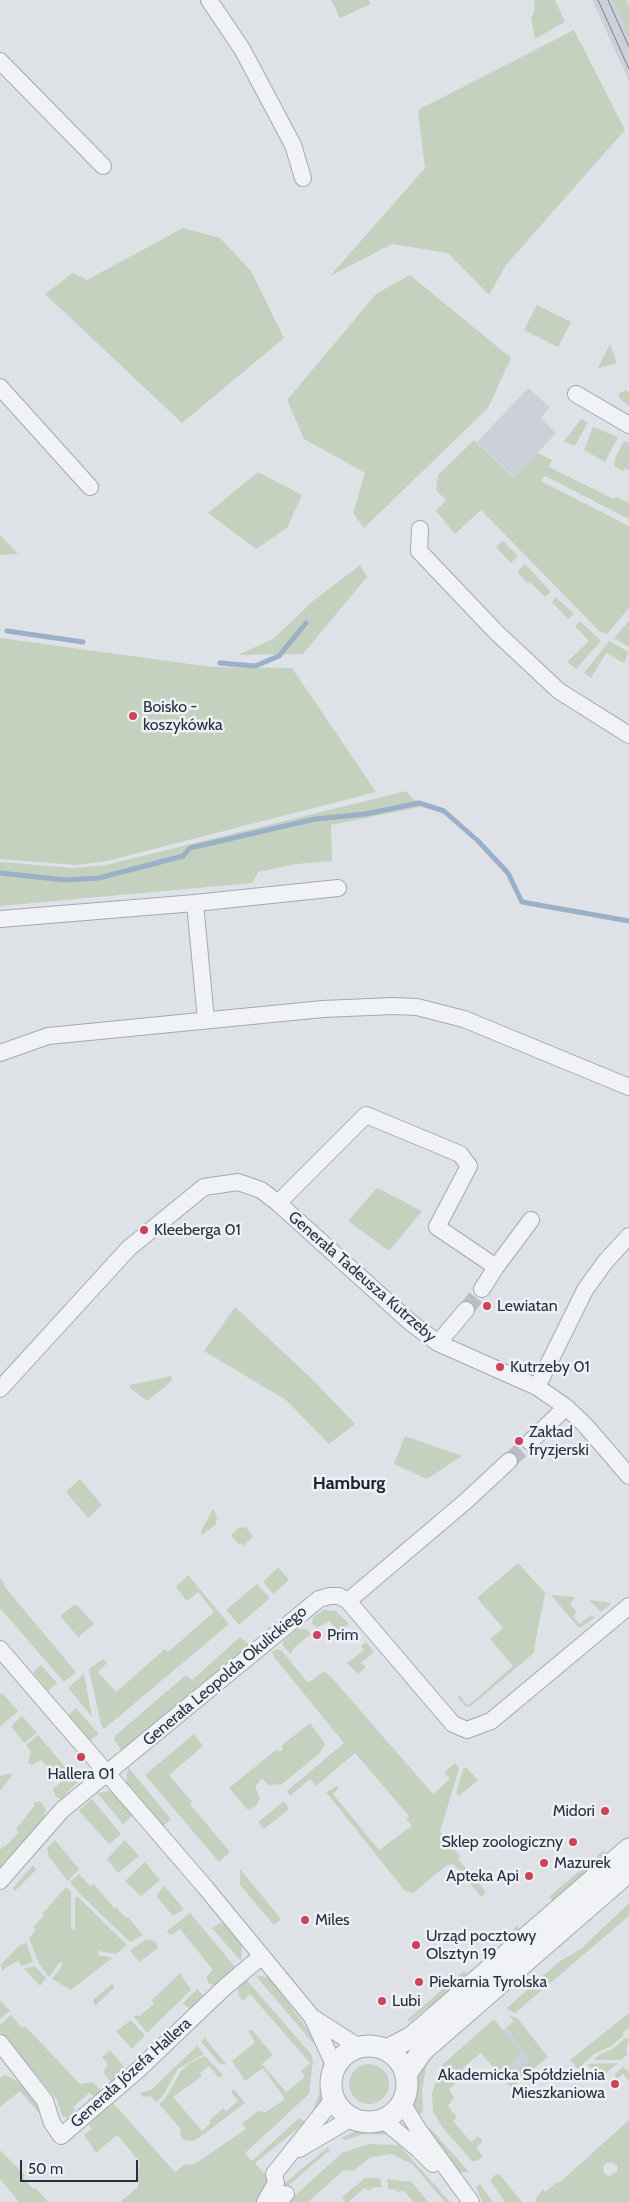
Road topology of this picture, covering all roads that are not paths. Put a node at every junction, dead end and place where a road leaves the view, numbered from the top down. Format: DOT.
graph roads {
  1 [pos="209,0"];
  2 [pos="0,61"];
  3 [pos="103,166"];
  4 [pos="302,178"];
  5 [pos="0,387"];
  6 [pos="576,394"];
  7 [pos="629,425"];
  8 [pos="90,487"];
  9 [pos="420,529"];
  10 [pos="629,735"];
  11 [pos="338,888"];
  12 [pos="196,903"];
  13 [pos="0,919"];
  14 [pos="206,1020"];
  15 [pos="0,1053"];
  16 [pos="629,1087"];
  17 [pos="278,1203"];
  18 [pos="531,1220"];
  19 [pos="629,1236"];
  20 [pos="496,1267"];
  21 [pos="482,1289"];
  22 [pos="466,1310"];
  23 [pos="438,1344"];
  24 [pos="537,1387"];
  25 [pos="0,1389"];
  26 [pos="566,1407"];
  27 [pos="530,1442"];
  28 [pos="509,1461"];
  29 [pos="629,1476"];
  30 [pos="348,1601"];
  31 [pos="629,1606"];
  32 [pos="0,1649"];
  33 [pos="107,1774"];
  34 [pos="629,1850"];
  35 [pos="629,1871"];
  36 [pos="0,1881"];
  37 [pos="262,1956"];
  38 [pos="312,2017"];
  39 [pos="0,2043"];
  40 [pos="359,2047"];
  41 [pos="387,2050"];
  42 [pos="335,2067"];
  43 [pos="406,2074"];
  44 [pos="333,2095"];
  45 [pos="402,2103"];
  46 [pos="352,2118"];
  47 [pos="382,2120"];
  48 [pos="292,2153"];
  49 [pos="461,2189"];
  50 [pos="265,2202"];
  51 [pos="471,2202"];
  1 -- 4 [label="street"];
  2 -- 3 [label="street"];
  5 -- 8 [label="street"];
  6 -- 7 [label="street"];
  9 -- 10 [label="street"];
  11 -- 12 [label="street"];
  12 -- 13 [label="street"];
  12 -- 14 [label="street"];
  14 -- 15 [label="street"];
  14 -- 16 [label="street"];
  17 -- 20 [label="street"];
  17 -- 23 [label="street, Generała Tadeusza Kutrzeby"];
  17 -- 25 [label="street, Generała Tadeusza Kutrzeby"];
  18 -- 20 [label="street"];
  19 -- 24 [label="street"];
  20 -- 21 [label="street"];
  22 -- 23 [label="street"];
  23 -- 24 [label="street, Generała Tadeusza Kutrzeby"];
  24 -- 26 [label="street, Generała Tadeusza Kutrzeby"];
  26 -- 27 [label="street"];
  26 -- 29 [label="street, Generała Tadeusza Kutrzeby"];
  28 -- 30 [label="street"];
  30 -- 31 [label="street"];
  30 -- 33 [label="street, Generała Leopolda Okulickiego"];
  32 -- 33 [label="street"];
  33 -- 36 [label="street"];
  33 -- 37 [label="street"];
  34 -- 41 [label="street"];
  35 -- 43 [label="street"];
  37 -- 38 [label="street"];
  37 -- 39 [label="street, Generała Józefa Hallera"];
  38 -- 40 [label="street"];
  38 -- 42 [label="street"];
  40 -- 41 [label="street"];
  40 -- 42 [label="street"];
  41 -- 43 [label="street"];
  42 -- 44 [label="street"];
  43 -- 45 [label="street"];
  44 -- 46 [label="street"];
  44 -- 48 [label="street"];
  45 -- 47 [label="street"];
  45 -- 49 [label="street"];
  46 -- 47 [label="street"];
  46 -- 48 [label="street"];
  47 -- 49 [label="street"];
  48 -- 50 [label="street"];
  49 -- 51 [label="street"];
}
